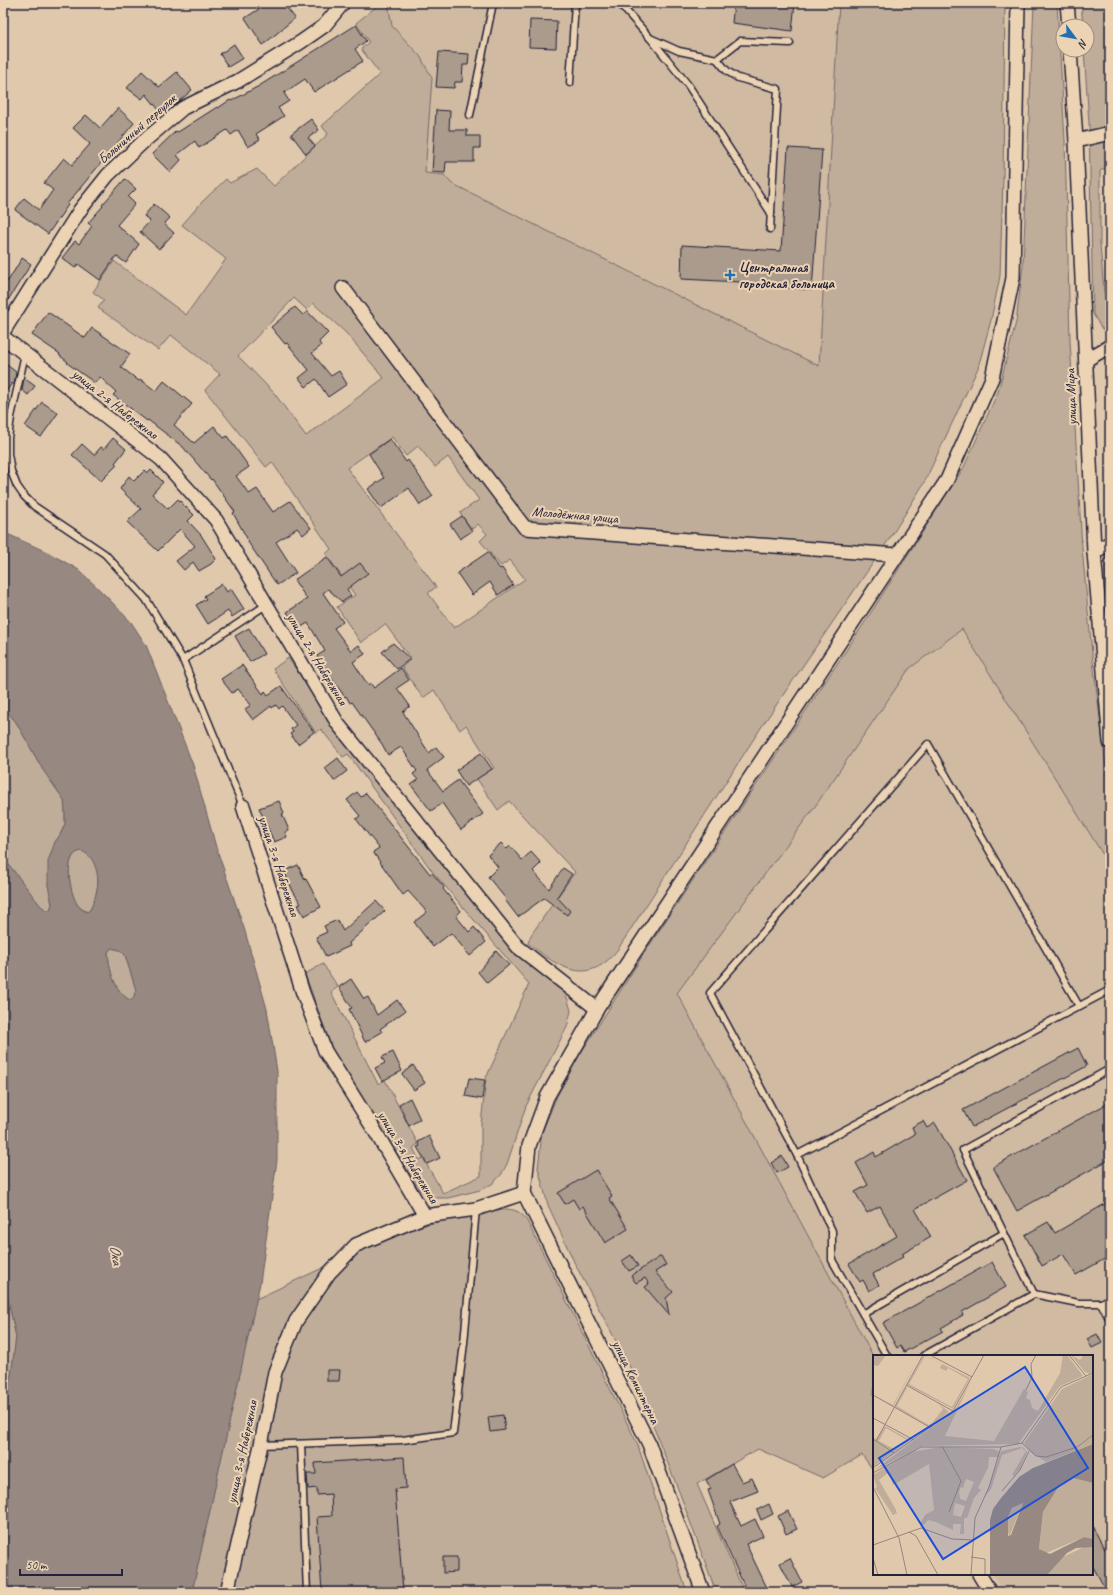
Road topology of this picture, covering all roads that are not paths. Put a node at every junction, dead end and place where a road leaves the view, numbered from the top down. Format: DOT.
graph roads {
  1 [pos="343,3"];
  2 [pos="494,3"];
  3 [pos="575,3"];
  4 [pos="619,3"];
  5 [pos="1018,3"];
  6 [pos="1067,3"];
  7 [pos="1068,18"];
  8 [pos="650,38"];
  9 [pos="790,43"];
  10 [pos="1071,58"];
  11 [pos="718,59"];
  12 [pos="570,83"];
  13 [pos="470,115"];
  14 [pos="1110,133"];
  15 [pos="1076,141"];
  16 [pos="771,213"];
  17 [pos="770,229"];
  18 [pos="343,288"];
  19 [pos="3,332"];
  20 [pos="3,337"];
  21 [pos="1110,346"];
  22 [pos="25,354"];
  23 [pos="1086,360"];
  24 [pos="1110,543"];
  25 [pos="1094,552"];
  26 [pos="897,555"];
  27 [pos="266,605"];
  28 [pos="183,660"];
  29 [pos="1110,742"];
  30 [pos="243,806"];
  31 [pos="1110,990"];
  32 [pos="1079,1006"];
  33 [pos="597,1009"];
  34 [pos="1110,1069"];
  35 [pos="796,1155"];
  36 [pos="524,1193"];
  37 [pos="476,1209"];
  38 [pos="425,1216"];
  39 [pos="1004,1233"];
  40 [pos="1034,1294"];
  41 [pos="1110,1299"];
  42 [pos="1101,1304"];
  43 [pos="863,1314"];
  44 [pos="1110,1320"];
  45 [pos="886,1355"];
  46 [pos="925,1355"];
  47 [pos="301,1444"];
  48 [pos="261,1445"];
  49 [pos="980,1575"];
  50 [pos="227,1592"];
  51 [pos="307,1592"];
  52 [pos="704,1592"];
  53 [pos="990,1592"];
  1 -- 19 [label="street, Больничный переулок"];
  2 -- 13 [label="lane"];
  3 -- 12 [label="lane"];
  4 -- 8 [label="lane"];
  5 -- 26 [label="street"];
  6 -- 7 [label="street"];
  8 -- 11 [label="lane"];
  8 -- 16 [label="lane"];
  9 -- 11 [label="lane"];
  10 -- 15 [label="street, улица Мира"];
  11 -- 16 [label="lane"];
  14 -- 15 [label="street"];
  15 -- 23 [label="street, улица Мира"];
  16 -- 17 [label="lane"];
  18 -- 26 [label="street, Молодёжная улица"];
  20 -- 22 [label="street, улица 2-я Набережная"];
  21 -- 23 [label="street"];
  22 -- 27 [label="street, улица 2-я Набережная"];
  22 -- 28 [label="lane"];
  23 -- 25 [label="street, улица Мира"];
  24 -- 25 [label="street"];
  25 -- 29 [label="street, улица Мира"];
  26 -- 33 [label="street"];
  27 -- 28 [label="lane"];
  27 -- 33 [label="street, улица 2-я Набережная"];
  28 -- 30 [label="lane"];
  30 -- 38 [label="street, улица 3-я Набережная"];
  31 -- 32 [label="lane"];
  32 -- 35 [label="lane"];
  32 -- 35 [label="lane"];
  33 -- 36 [label="street"];
  34 -- 39 [label="lane"];
  35 -- 43 [label="lane"];
  36 -- 37 [label="street"];
  36 -- 52 [label="street, улица Коминтерна"];
  37 -- 38 [label="street"];
  37 -- 47 [label="lane"];
  38 -- 48 [label="street, улица 3-я Набережная"];
  39 -- 40 [label="lane"];
  39 -- 43 [label="lane"];
  40 -- 42 [label="lane"];
  40 -- 46 [label="lane"];
  41 -- 42 [label="lane"];
  42 -- 44 [label="lane"];
  43 -- 45 [label="lane"];
  47 -- 48 [label="lane"];
  47 -- 51 [label="lane"];
  48 -- 50 [label="street, улица 3-я Набережная"];
  49 -- 53 [label="street"];
}
